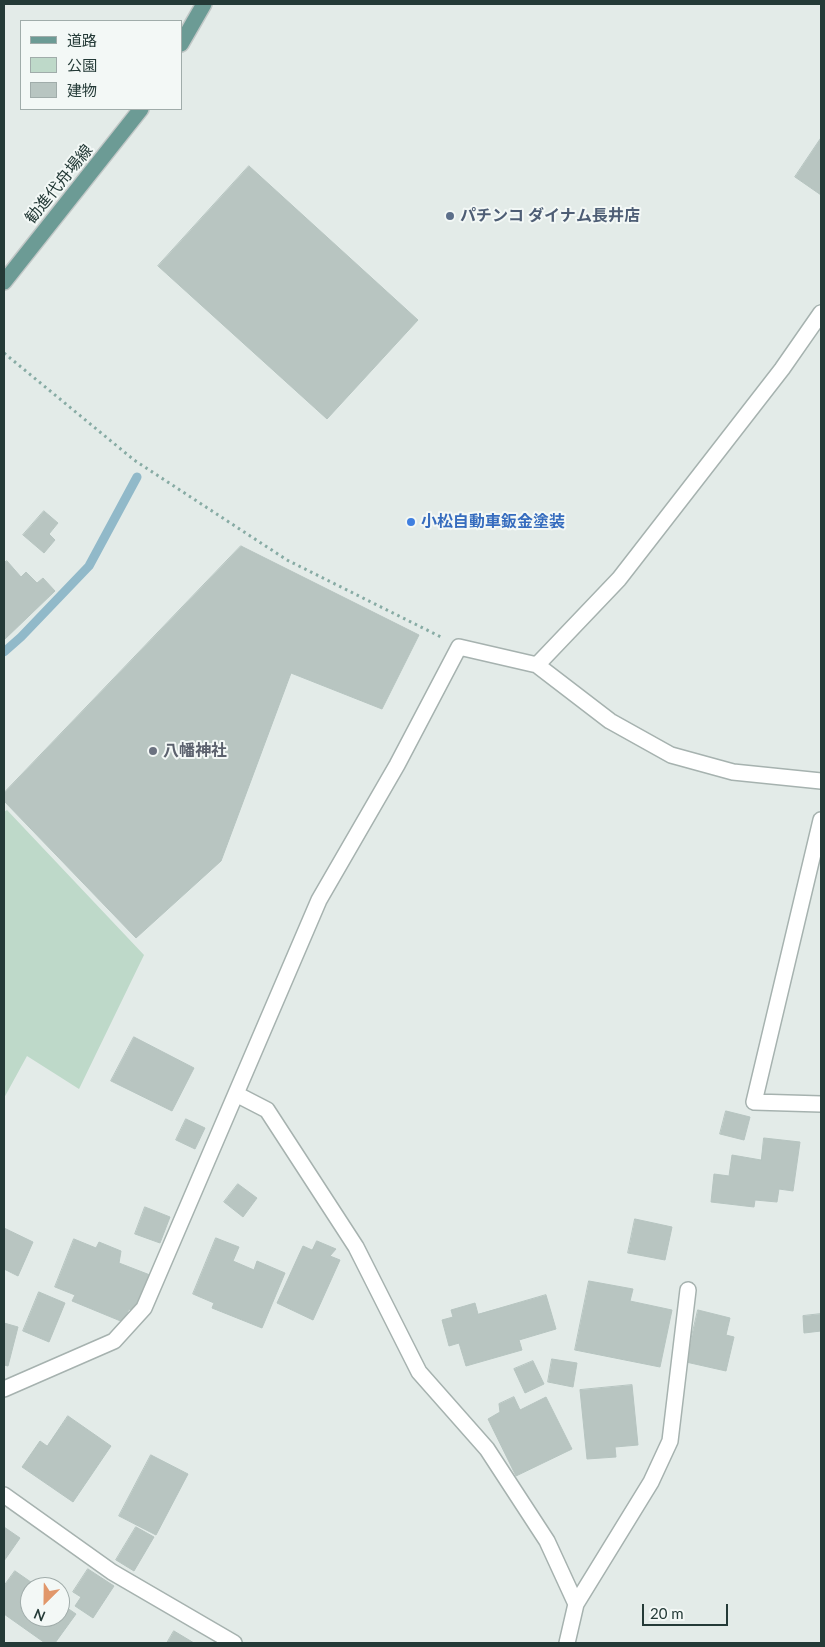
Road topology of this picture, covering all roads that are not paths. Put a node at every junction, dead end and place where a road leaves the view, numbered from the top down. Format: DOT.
graph roads {
  1 [pos="204,4"];
  2 [pos="182,42"];
  3 [pos="140,110"];
  4 [pos="4,282"];
  5 [pos="821,313"];
  6 [pos="537,665"];
  7 [pos="821,781"];
  8 [pos="821,820"];
  9 [pos="236,1094"];
  10 [pos="821,1104"];
  11 [pos="688,1290"];
  12 [pos="4,1389"];
  13 [pos="4,1495"];
  14 [pos="576,1604"];
  15 [pos="234,1643"];
  16 [pos="567,1643"];
  1 -- 2 [label="main road"];
  3 -- 4 [label="main road, 勧進代舟場線"];
  5 -- 6 [label="street"];
  6 -- 7 [label="street"];
  6 -- 9 [label="street"];
  8 -- 10 [label="street"];
  9 -- 12 [label="street"];
  9 -- 14 [label="street"];
  11 -- 14 [label="street"];
  13 -- 15 [label="street"];
  14 -- 16 [label="street"];
}
